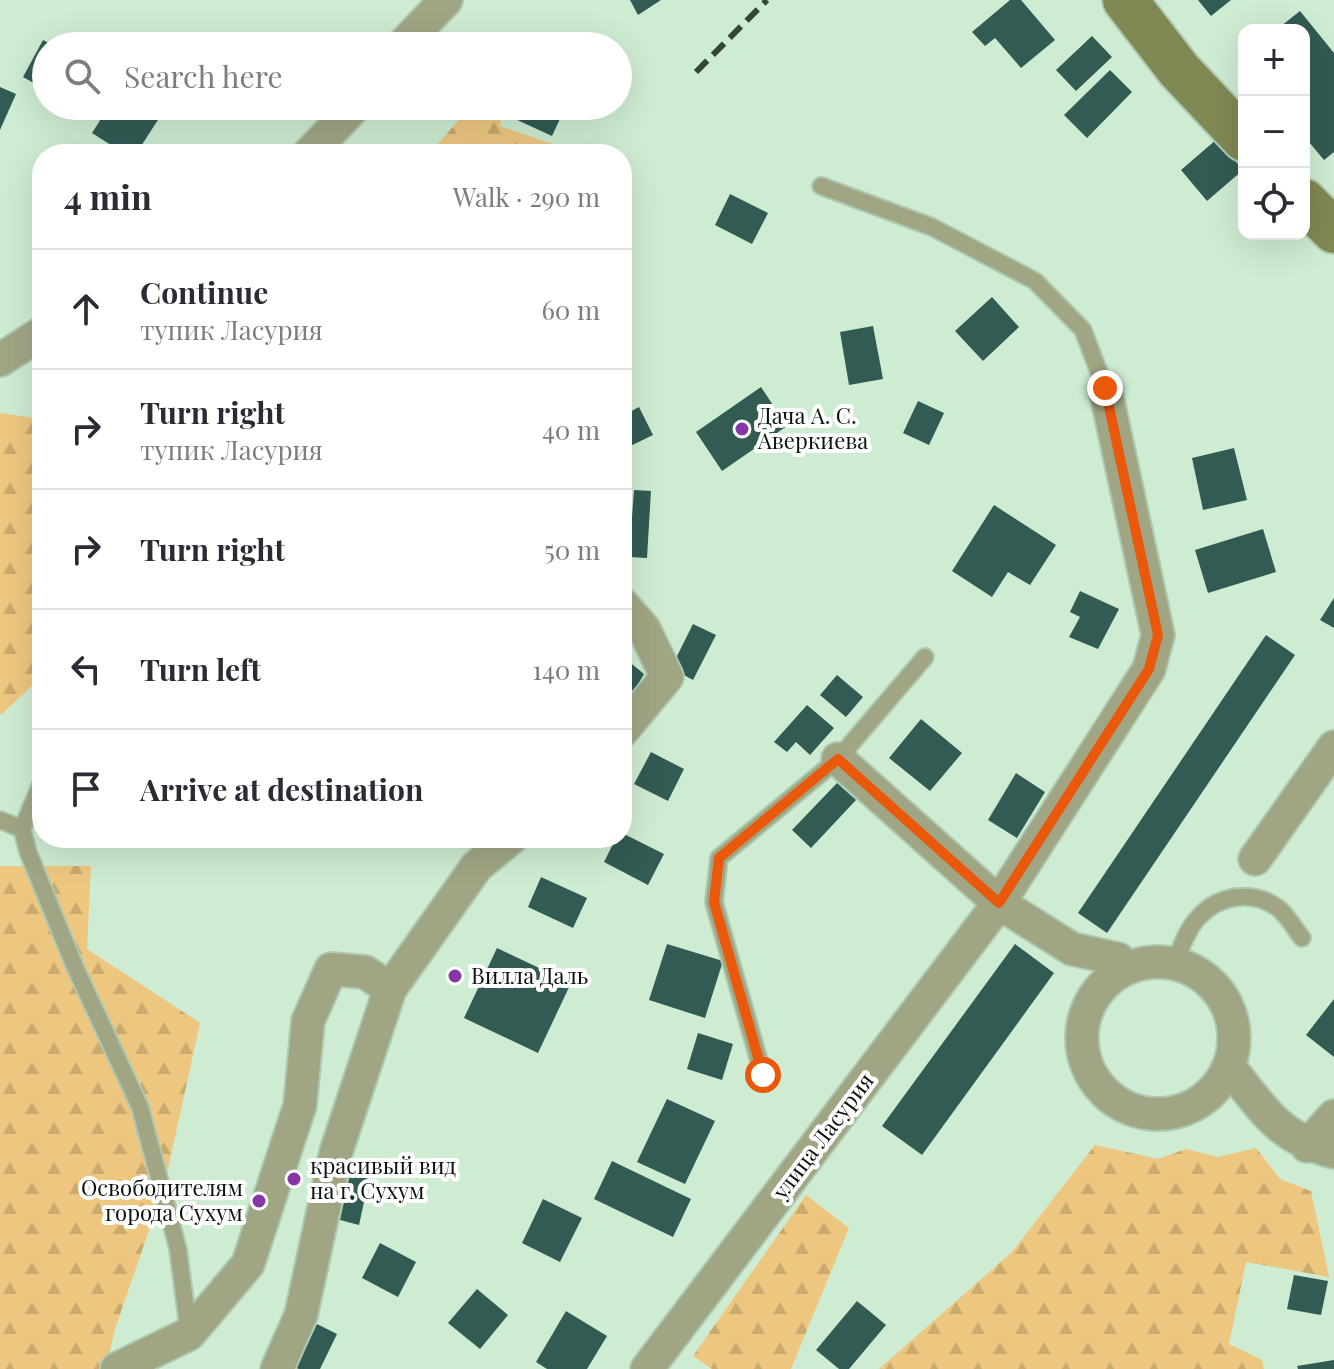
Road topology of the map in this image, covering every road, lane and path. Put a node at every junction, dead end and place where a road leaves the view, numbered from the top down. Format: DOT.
graph roads {
  1 [pos="446,0"];
  2 [pos="1125,0"];
  3 [pos="415,32"];
  4 [pos="342,120"];
  5 [pos="1238,133"];
  6 [pos="319,144"];
  7 [pos="821,186"];
  8 [pos="1310,207"];
  9 [pos="1334,231"];
  10 [pos="32,339"];
  11 [pos="0,360"];
  12 [pos="1105,388"];
  13 [pos="632,615"];
  14 [pos="925,657"];
  15 [pos="632,719"];
  16 [pos="1334,747"];
  17 [pos="838,759"];
  18 [pos="32,806"];
  19 [pos="0,820"];
  20 [pos="22,829"];
  21 [pos="499,848"];
  22 [pos="1255,859"];
  23 [pos="999,903"];
  24 [pos="1302,938"];
  25 [pos="1174,963"];
  26 [pos="1125,968"];
  27 [pos="390,989"];
  28 [pos="1230,1068"];
  29 [pos="763,1075"];
  30 [pos="1334,1116"];
  31 [pos="1320,1149"];
  32 [pos="189,1334"];
  33 [pos="117,1369"];
  34 [pos="277,1369"];
  35 [pos="647,1369"];
  1 -- 3 [label="street"];
  2 -- 5 [label="street"];
  4 -- 6 [label="street"];
  7 -- 12 [label="lane"];
  8 -- 9 [label="street"];
  10 -- 11 [label="street"];
  12 -- 23 [label="street, улица Ласурия"];
  13 -- 15 [label="street"];
  14 -- 17 [label="lane"];
  16 -- 22 [label="street"];
  17 -- 23 [label="street"];
  17 -- 29 [label="lane"];
  18 -- 20 [label="lane"];
  19 -- 20 [label="lane"];
  20 -- 32 [label="lane"];
  21 -- 27 [label="street"];
  23 -- 26 [label="street"];
  23 -- 35 [label="street, улица Ласурия"];
  24 -- 25 [label="lane"];
  25 -- 26 [label="street"];
  25 -- 28 [label="street"];
  26 -- 28 [label="street"];
  27 -- 32 [label="street"];
  27 -- 34 [label="street"];
  28 -- 31 [label="street"];
  30 -- 31 [label="street"];
  32 -- 33 [label="street"];
}
